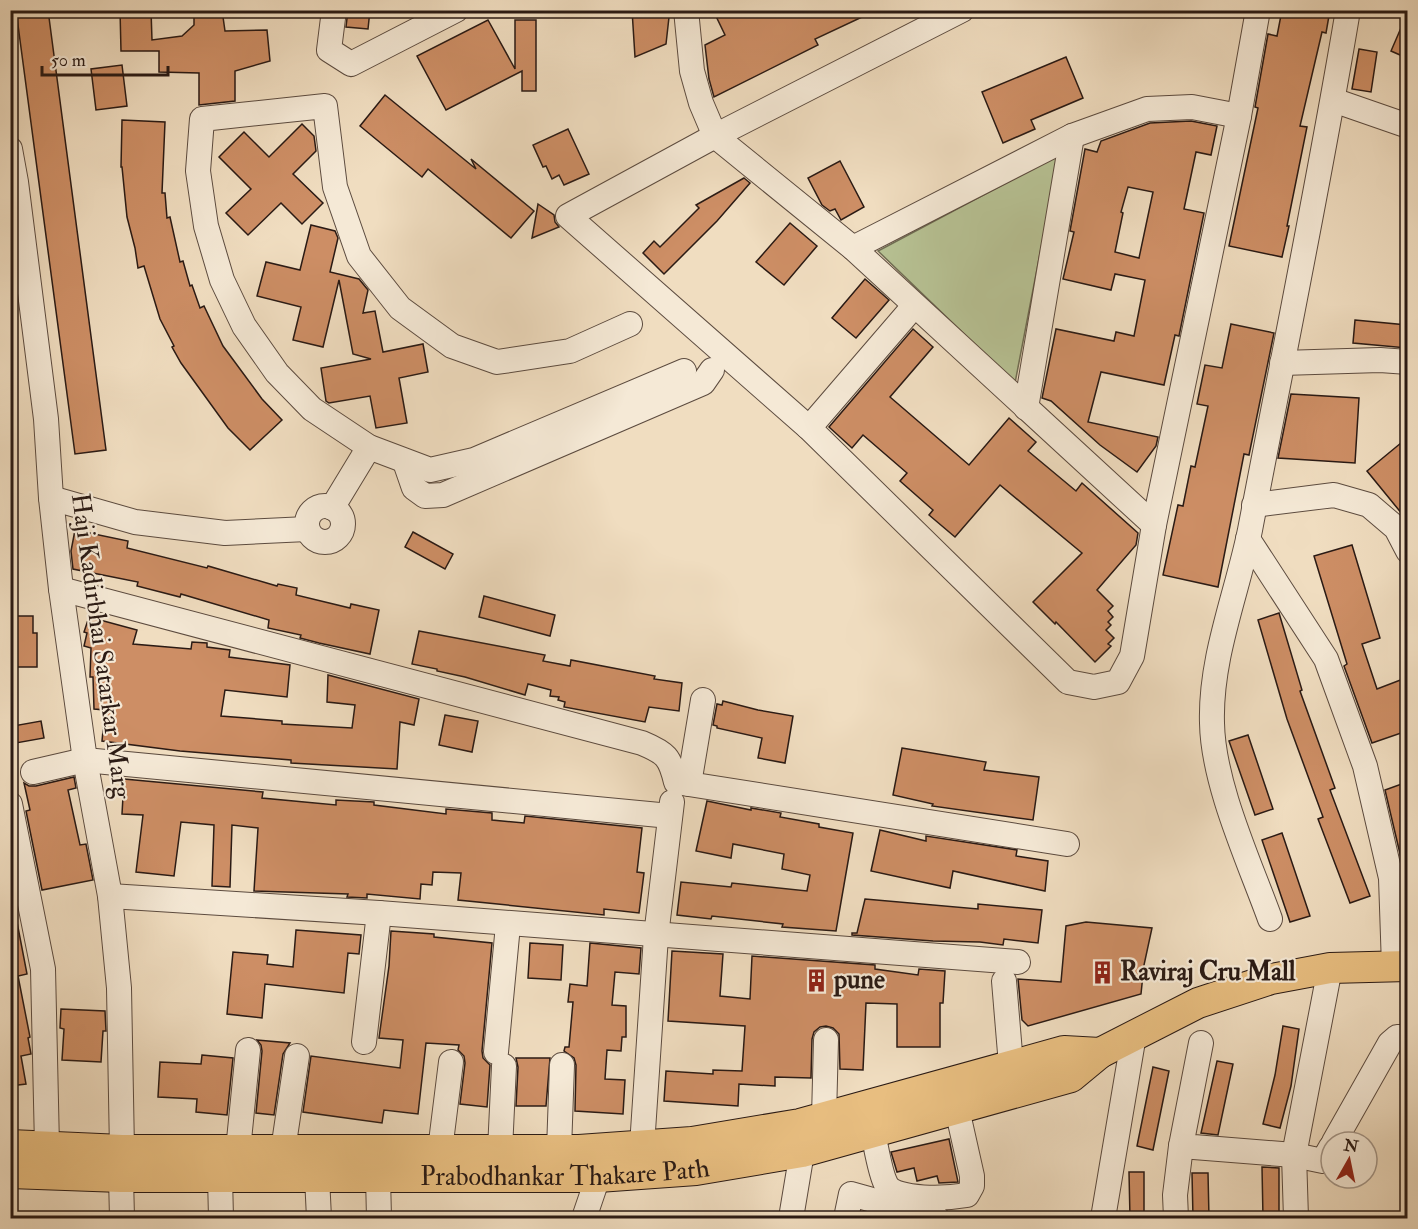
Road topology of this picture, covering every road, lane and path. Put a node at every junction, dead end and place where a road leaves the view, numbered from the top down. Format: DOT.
graph roads {
  1 [pos="334,10"];
  2 [pos="456,10"];
  3 [pos="686,10"];
  4 [pos="962,10"];
  5 [pos="1258,10"];
  6 [pos="1348,10"];
  7 [pos="1333,100"];
  8 [pos="1239,116"];
  9 [pos="1407,126"];
  10 [pos="715,136"];
  11 [pos="1072,136"];
  12 [pos="10,149"];
  13 [pos="853,248"];
  14 [pos="914,306"];
  15 [pos="630,324"];
  16 [pos="1282,363"];
  17 [pos="1407,363"];
  18 [pos="712,370"];
  19 [pos="684,372"];
  20 [pos="1026,408"];
  21 [pos="809,428"];
  22 [pos="369,447"];
  23 [pos="405,462"];
  24 [pos="51,498"];
  25 [pos="1254,505"];
  26 [pos="1154,525"];
  27 [pos="1248,538"];
  28 [pos="1407,551"];
  29 [pos="61,589"];
  30 [pos="703,700"];
  31 [pos="85,760"];
  32 [pos="33,772"];
  33 [pos="682,783"];
  34 [pos="10,804"];
  35 [pos="670,816"];
  36 [pos="1067,844"];
  37 [pos="1399,880"];
  38 [pos="110,896"];
  39 [pos="379,913"];
  40 [pos="1270,919"];
  41 [pos="508,925"];
  42 [pos="656,936"];
  43 [pos="1401,966"];
  44 [pos="1330,968"];
  45 [pos="1134,1035"];
  46 [pos="1407,1037"];
  47 [pos="826,1040"];
  48 [pos="364,1042"];
  49 [pos="1201,1043"];
  50 [pos="248,1050"];
  51 [pos="1100,1053"];
  52 [pos="297,1056"];
  53 [pos="451,1062"];
  54 [pos="562,1065"];
  55 [pos="1011,1065"];
  56 [pos="957,1109"];
  57 [pos="1341,1130"];
  58 [pos="809,1131"];
  59 [pos="873,1133"];
  60 [pos="10,1145"];
  61 [pos="47,1146"];
  62 [pos="642,1146"];
  63 [pos="1181,1146"];
  64 [pos="238,1150"];
  65 [pos="283,1150"];
  66 [pos="440,1150"];
  67 [pos="500,1150"];
  68 [pos="559,1150"];
  69 [pos="1294,1155"];
  70 [pos="1319,1160"];
  71 [pos="122,1164"];
  72 [pos="10,1173"];
  73 [pos="220,1177"];
  74 [pos="317,1177"];
  75 [pos="378,1177"];
  76 [pos="598,1177"];
  77 [pos="922,1216"];
  78 [pos="122,1218"];
  79 [pos="220,1218"];
  80 [pos="319,1218"];
  81 [pos="379,1218"];
  82 [pos="584,1218"];
  83 [pos="791,1218"];
  84 [pos="846,1218"];
  85 [pos="1103,1218"];
  86 [pos="1176,1218"];
  87 [pos="1296,1218"];
  1 -- 2 [label="street"];
  3 -- 10 [label="street"];
  4 -- 10 [label="street"];
  5 -- 8 [label="street"];
  6 -- 7 [label="street"];
  7 -- 9 [label="street"];
  7 -- 16 [label="street"];
  8 -- 11 [label="street"];
  8 -- 26 [label="street"];
  10 -- 13 [label="street"];
  10 -- 21 [label="street"];
  11 -- 13 [label="street"];
  11 -- 20 [label="street"];
  12 -- 24 [label="street, Haji Kadirbhai Satarkar Marg"];
  13 -- 14 [label="street"];
  14 -- 20 [label="street"];
  14 -- 21 [label="street"];
  15 -- 22 [label="street"];
  16 -- 17 [label="street"];
  16 -- 25 [label="street"];
  18 -- 23 [label="street"];
  19 -- 23 [label="street"];
  20 -- 26 [label="street"];
  21 -- 26 [label="street"];
  22 -- 23 [label="street"];
  22 -- 24 [label="street"];
  24 -- 29 [label="street, Haji Kadirbhai Satarkar Marg"];
  25 -- 27 [label="street"];
  25 -- 28 [label="street"];
  27 -- 37 [label="street"];
  27 -- 40 [label="street"];
  29 -- 31 [label="street, Haji Kadirbhai Satarkar Marg"];
  29 -- 33 [label="street"];
  30 -- 33 [label="street"];
  31 -- 32 [label="street"];
  31 -- 35 [label="street"];
  31 -- 38 [label="street, Haji Kadirbhai Satarkar Marg"];
  33 -- 35 [label="street"];
  33 -- 36 [label="street"];
  34 -- 61 [label="street"];
  35 -- 42 [label="street"];
  37 -- 43 [label="street"];
  38 -- 39 [label="street"];
  38 -- 71 [label="street, Haji Kadirbhai Satarkar Marg"];
  39 -- 41 [label="street"];
  39 -- 48 [label="street"];
  41 -- 42 [label="street"];
  41 -- 67 [label="street"];
  42 -- 55 [label="street"];
  42 -- 62 [label="street"];
  43 -- 44 [label="main road, Prabodhankar Thakare Path"];
  44 -- 45 [label="main road, Prabodhankar Thakare Path"];
  44 -- 69 [label="street"];
  45 -- 51 [label="main road, Prabodhankar Thakare Path"];
  45 -- 85 [label="street"];
  46 -- 57 [label="street"];
  47 -- 58 [label="street"];
  49 -- 63 [label="street"];
  50 -- 64 [label="street"];
  51 -- 55 [label="main road, Prabodhankar Thakare Path"];
  51 -- 56 [label="main road, Prabodhankar Thakare Path"];
  52 -- 65 [label="street"];
  53 -- 66 [label="street"];
  54 -- 68 [label="street"];
  55 -- 58 [label="main road, Prabodhankar Thakare Path"];
  56 -- 59 [label="main road, Prabodhankar Thakare Path"];
  56 -- 59 [label="street"];
  58 -- 59 [label="main road, Prabodhankar Thakare Path"];
  58 -- 62 [label="main road, Prabodhankar Thakare Path"];
  58 -- 76 [label="main road, Prabodhankar Thakare Path"];
  58 -- 83 [label="street"];
  60 -- 61 [label="main road, Prabodhankar Thakare Path"];
  61 -- 71 [label="main road, Prabodhankar Thakare Path"];
  62 -- 68 [label="main road, Prabodhankar Thakare Path"];
  63 -- 69 [label="street"];
  63 -- 86 [label="street"];
  64 -- 65 [label="main road, Prabodhankar Thakare Path"];
  64 -- 71 [label="main road, Prabodhankar Thakare Path"];
  65 -- 66 [label="main road, Prabodhankar Thakare Path"];
  66 -- 67 [label="main road, Prabodhankar Thakare Path"];
  67 -- 68 [label="main road, Prabodhankar Thakare Path"];
  69 -- 70 [label="street"];
  69 -- 87 [label="street"];
  71 -- 72 [label="main road, Prabodhankar Thakare Path"];
  71 -- 73 [label="main road, Prabodhankar Thakare Path"];
  71 -- 78 [label="street, Haji Kadirbhai Satarkar Marg"];
  73 -- 74 [label="main road, Prabodhankar Thakare Path"];
  73 -- 79 [label="street"];
  74 -- 75 [label="main road, Prabodhankar Thakare Path"];
  74 -- 80 [label="street"];
  75 -- 76 [label="main road, Prabodhankar Thakare Path"];
  75 -- 81 [label="street"];
  76 -- 82 [label="street"];
  77 -- 84 [label="street"];
}
